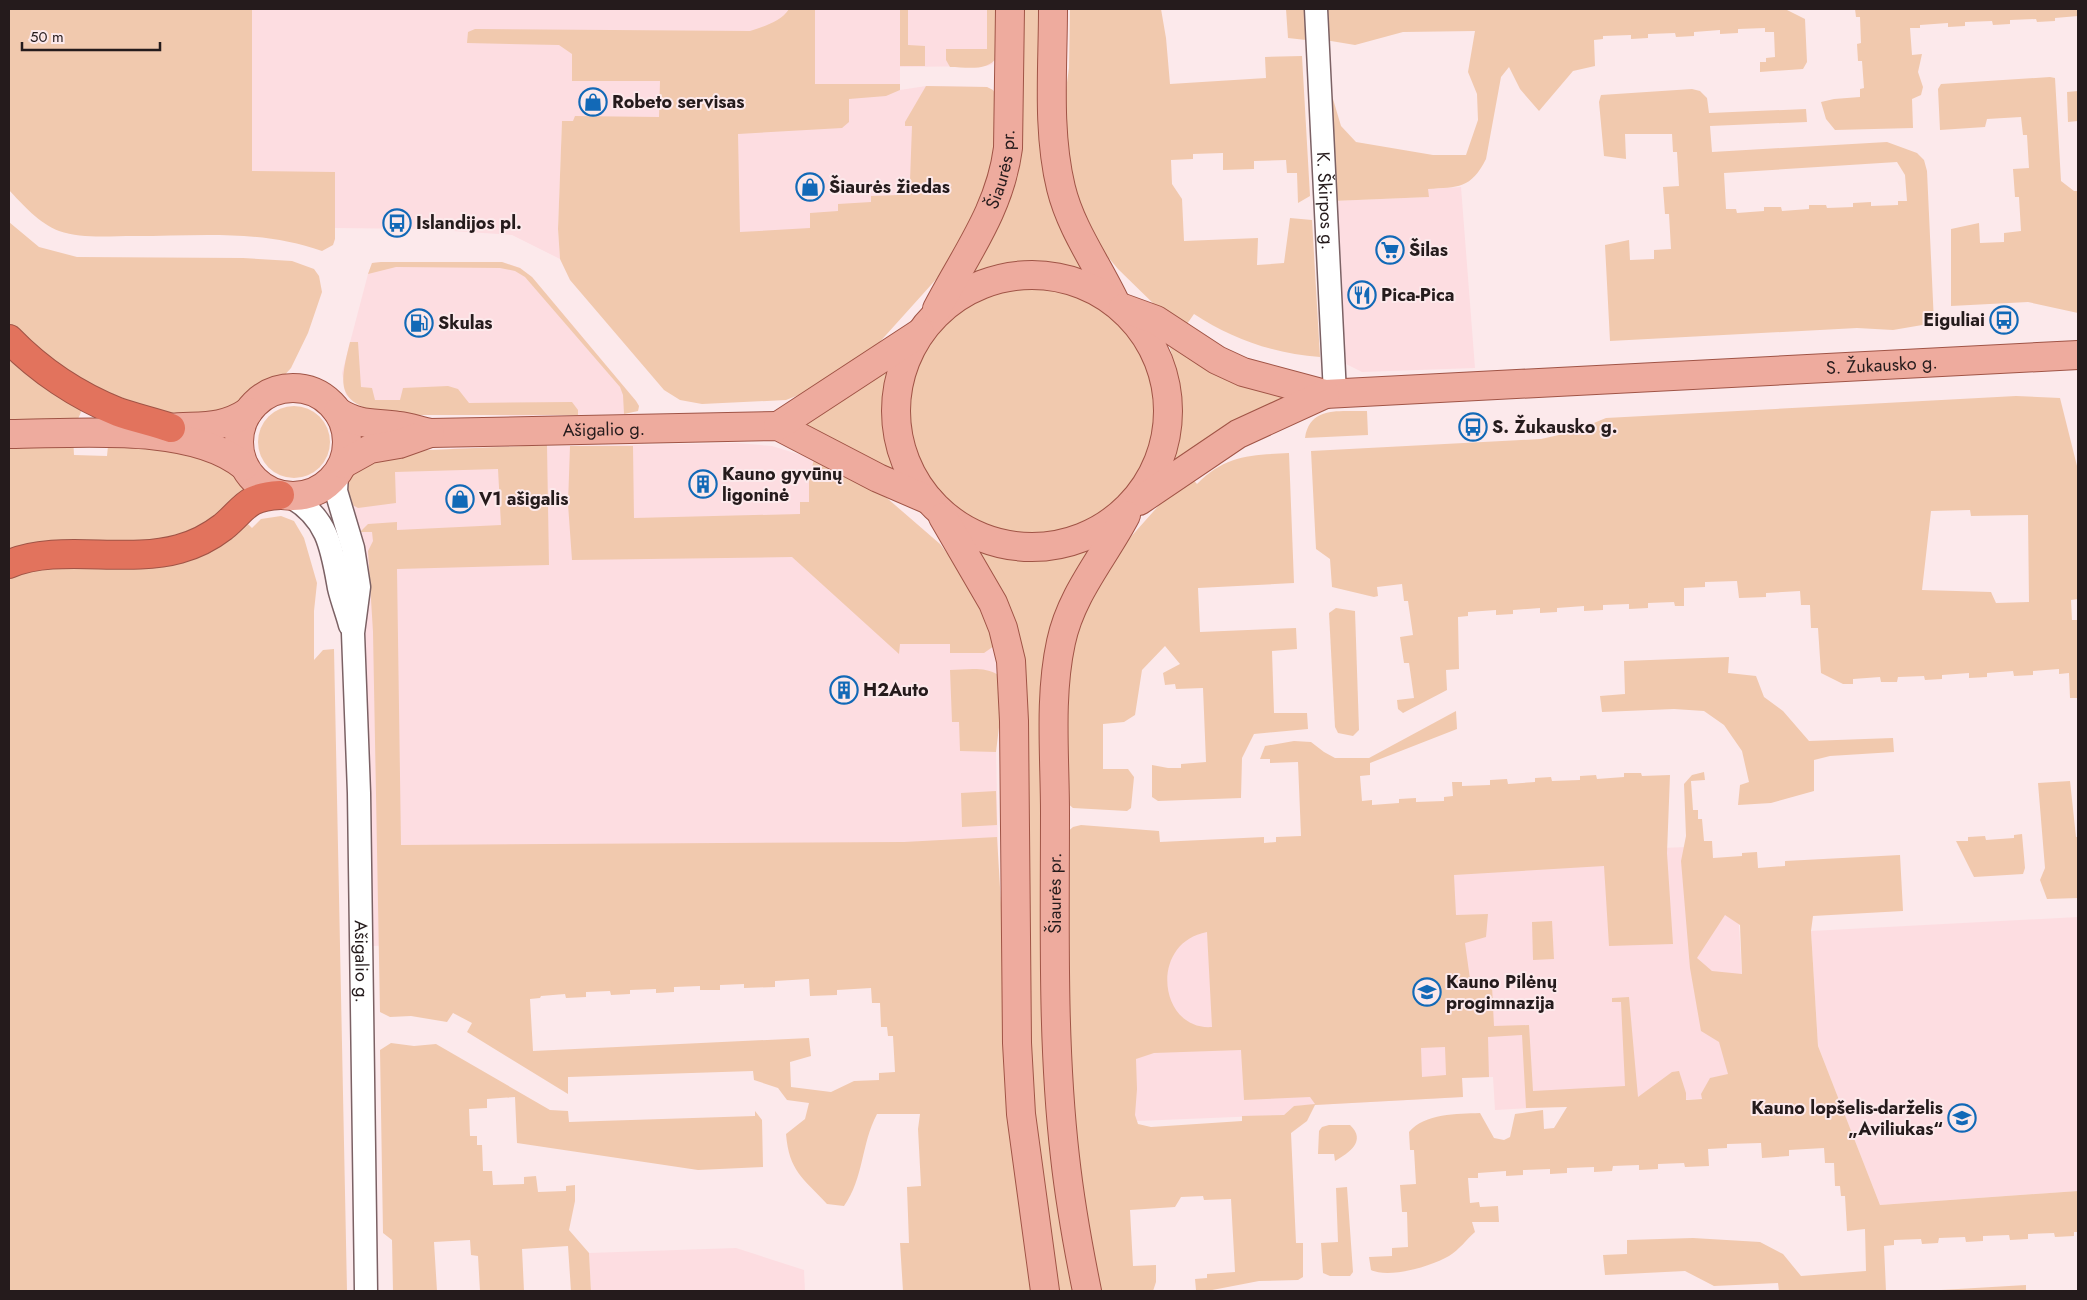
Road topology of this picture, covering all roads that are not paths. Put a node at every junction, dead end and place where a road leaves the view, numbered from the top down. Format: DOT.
graph roads {
  1 [pos="1010,9"];
  2 [pos="1053,9"];
  3 [pos="1316,9"];
  4 [pos="1119,305"];
  5 [pos="928,323"];
  6 [pos="9,339"];
  7 [pos="2078,355"];
  8 [pos="1330,394"];
  9 [pos="248,412"];
  10 [pos="338,412"];
  11 [pos="778,426"];
  12 [pos="171,428"];
  13 [pos="430,433"];
  14 [pos="9,434"];
  15 [pos="141,434"];
  16 [pos="244,466"];
  17 [pos="340,469"];
  18 [pos="285,496"];
  19 [pos="934,506"];
  20 [pos="1130,508"];
  21 [pos="9,564"];
  22 [pos="353,633"];
  23 [pos="366,1291"];
  24 [pos="1045,1291"];
  25 [pos="1087,1291"];
  1 -- 5 [label="main road, Šiaurės pr."];
  2 -- 4 [label="main road"];
  3 -- 8 [label="street, K. Škirpos g."];
  4 -- 5 [label="main road"];
  4 -- 8 [label="main road, S. Žukausko g."];
  4 -- 20 [label="main road"];
  5 -- 11 [label="main road"];
  5 -- 19 [label="main road, Šiaurės pr."];
  6 -- 12 [label="highway"];
  7 -- 8 [label="main road, S. Žukausko g."];
  8 -- 20 [label="main road, S. Žukausko g."];
  9 -- 10 [label="main road"];
  9 -- 12 [label="main road"];
  9 -- 16 [label="main road"];
  10 -- 13 [label="main road, Ašigalio g."];
  10 -- 17 [label="main road"];
  11 -- 13 [label="main road, Ašigalio g."];
  11 -- 19 [label="main road, Ašigalio g."];
  12 -- 15 [label="main road"];
  13 -- 17 [label="main road, Ašigalio g."];
  14 -- 15 [label="main road"];
  15 -- 16 [label="main road"];
  16 -- 18 [label="main road"];
  17 -- 18 [label="main road"];
  17 -- 22 [label="street, Ašigalio g."];
  18 -- 21 [label="highway"];
  18 -- 22 [label="street, Ašigalio g."];
  19 -- 20 [label="main road, S. Žukausko g."];
  19 -- 24 [label="main road"];
  20 -- 25 [label="main road, Šiaurės pr."];
  22 -- 23 [label="street, Ašigalio g."];
}
